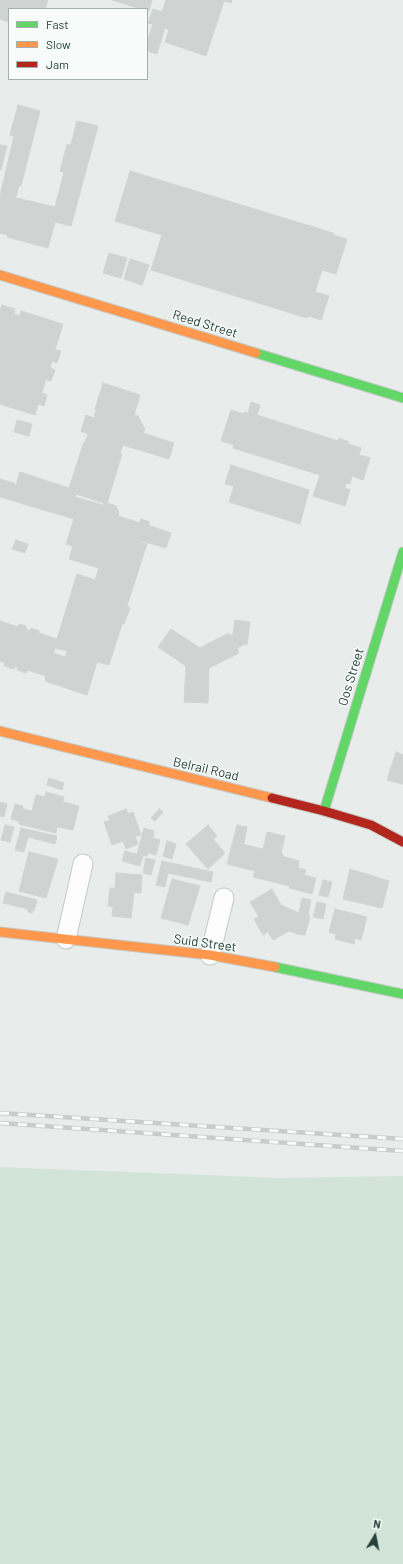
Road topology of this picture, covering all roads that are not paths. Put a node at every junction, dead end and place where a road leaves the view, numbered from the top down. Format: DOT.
graph roads {
  1 [pos="0,275"];
  2 [pos="403,398"];
  3 [pos="403,552"];
  4 [pos="0,731"];
  5 [pos="324,810"];
  6 [pos="403,842"];
  7 [pos="83,864"];
  8 [pos="224,898"];
  9 [pos="0,932"];
  10 [pos="66,939"];
  11 [pos="210,956"];
  12 [pos="403,994"];
  1 -- 2 [label="street, Reed Street"];
  3 -- 5 [label="street, Oos Street"];
  4 -- 5 [label="street, Belrail Road"];
  5 -- 6 [label="street, Belrail Road"];
  7 -- 10 [label="street"];
  8 -- 11 [label="street"];
  9 -- 10 [label="street, Suid Street"];
  10 -- 11 [label="street, Suid Street"];
  11 -- 12 [label="street, Suid Street"];
}
